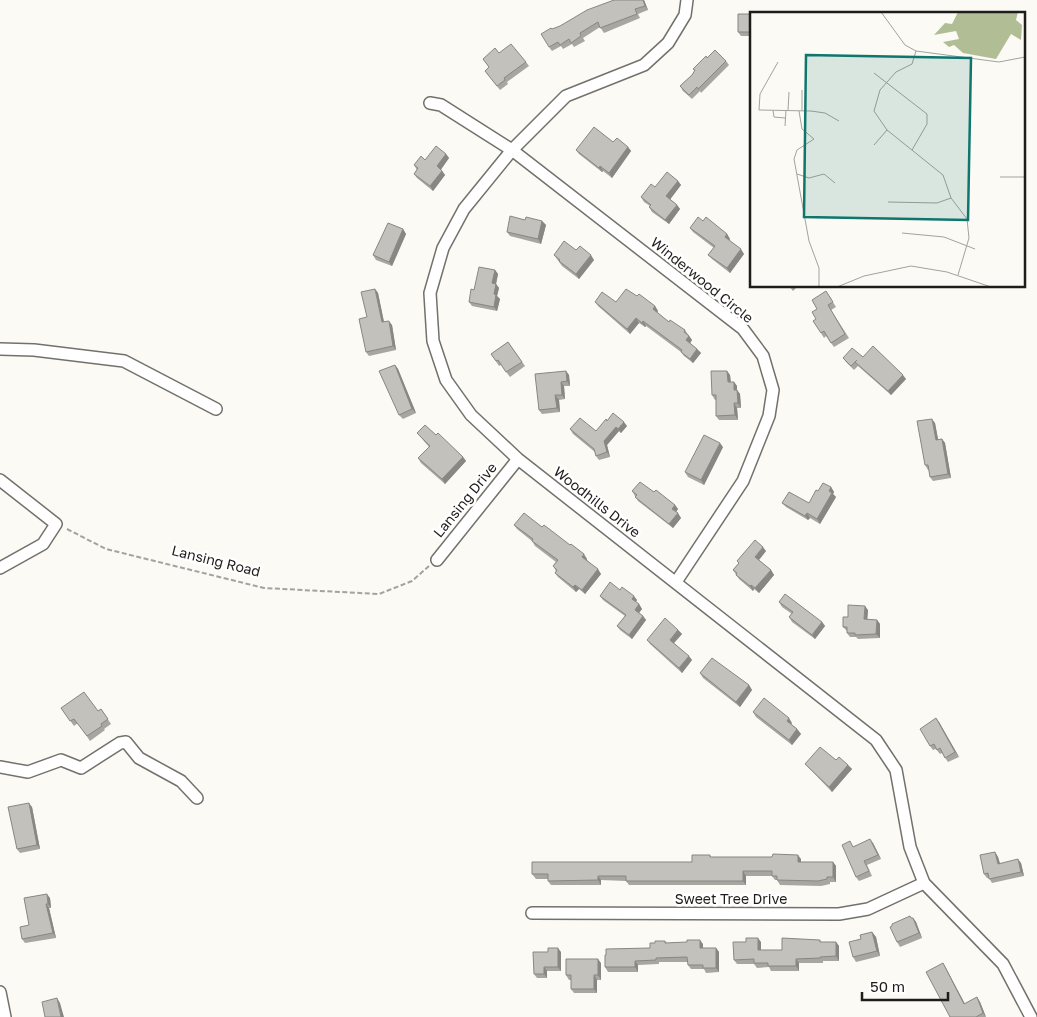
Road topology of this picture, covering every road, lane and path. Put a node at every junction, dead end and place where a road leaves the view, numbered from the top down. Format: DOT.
graph roads {
  1 [pos="687,0"];
  2 [pos="430,103"];
  3 [pos="512,150"];
  4 [pos="0,350"];
  5 [pos="216,409"];
  6 [pos="518,459"];
  7 [pos="0,480"];
  8 [pos="56,524"];
  9 [pos="437,560"];
  10 [pos="0,568"];
  11 [pos="676,582"];
  12 [pos="0,767"];
  13 [pos="197,798"];
  14 [pos="924,883"];
  15 [pos="532,913"];
  16 [pos="0,992"];
  17 [pos="5,1017"];
  18 [pos="1031,1017"];
  1 -- 3 [label="street, Woodhills Drive"];
  2 -- 3 [label="street, Winderwood Circle"];
  3 -- 6 [label="street, Woodhills Drive"];
  3 -- 11 [label="street, Winderwood Circle"];
  4 -- 5 [label="street"];
  6 -- 9 [label="street, Lansing Drive"];
  6 -- 11 [label="street, Woodhills Drive"];
  7 -- 8 [label="street"];
  8 -- 9 [label="path, Lansing Road"];
  8 -- 10 [label="street"];
  11 -- 14 [label="street, Woodhills Drive"];
  12 -- 13 [label="street"];
  14 -- 15 [label="street, Sweet Tree Drive"];
  14 -- 18 [label="street, Woodhills Drive"];
  16 -- 17 [label="street"];
}
